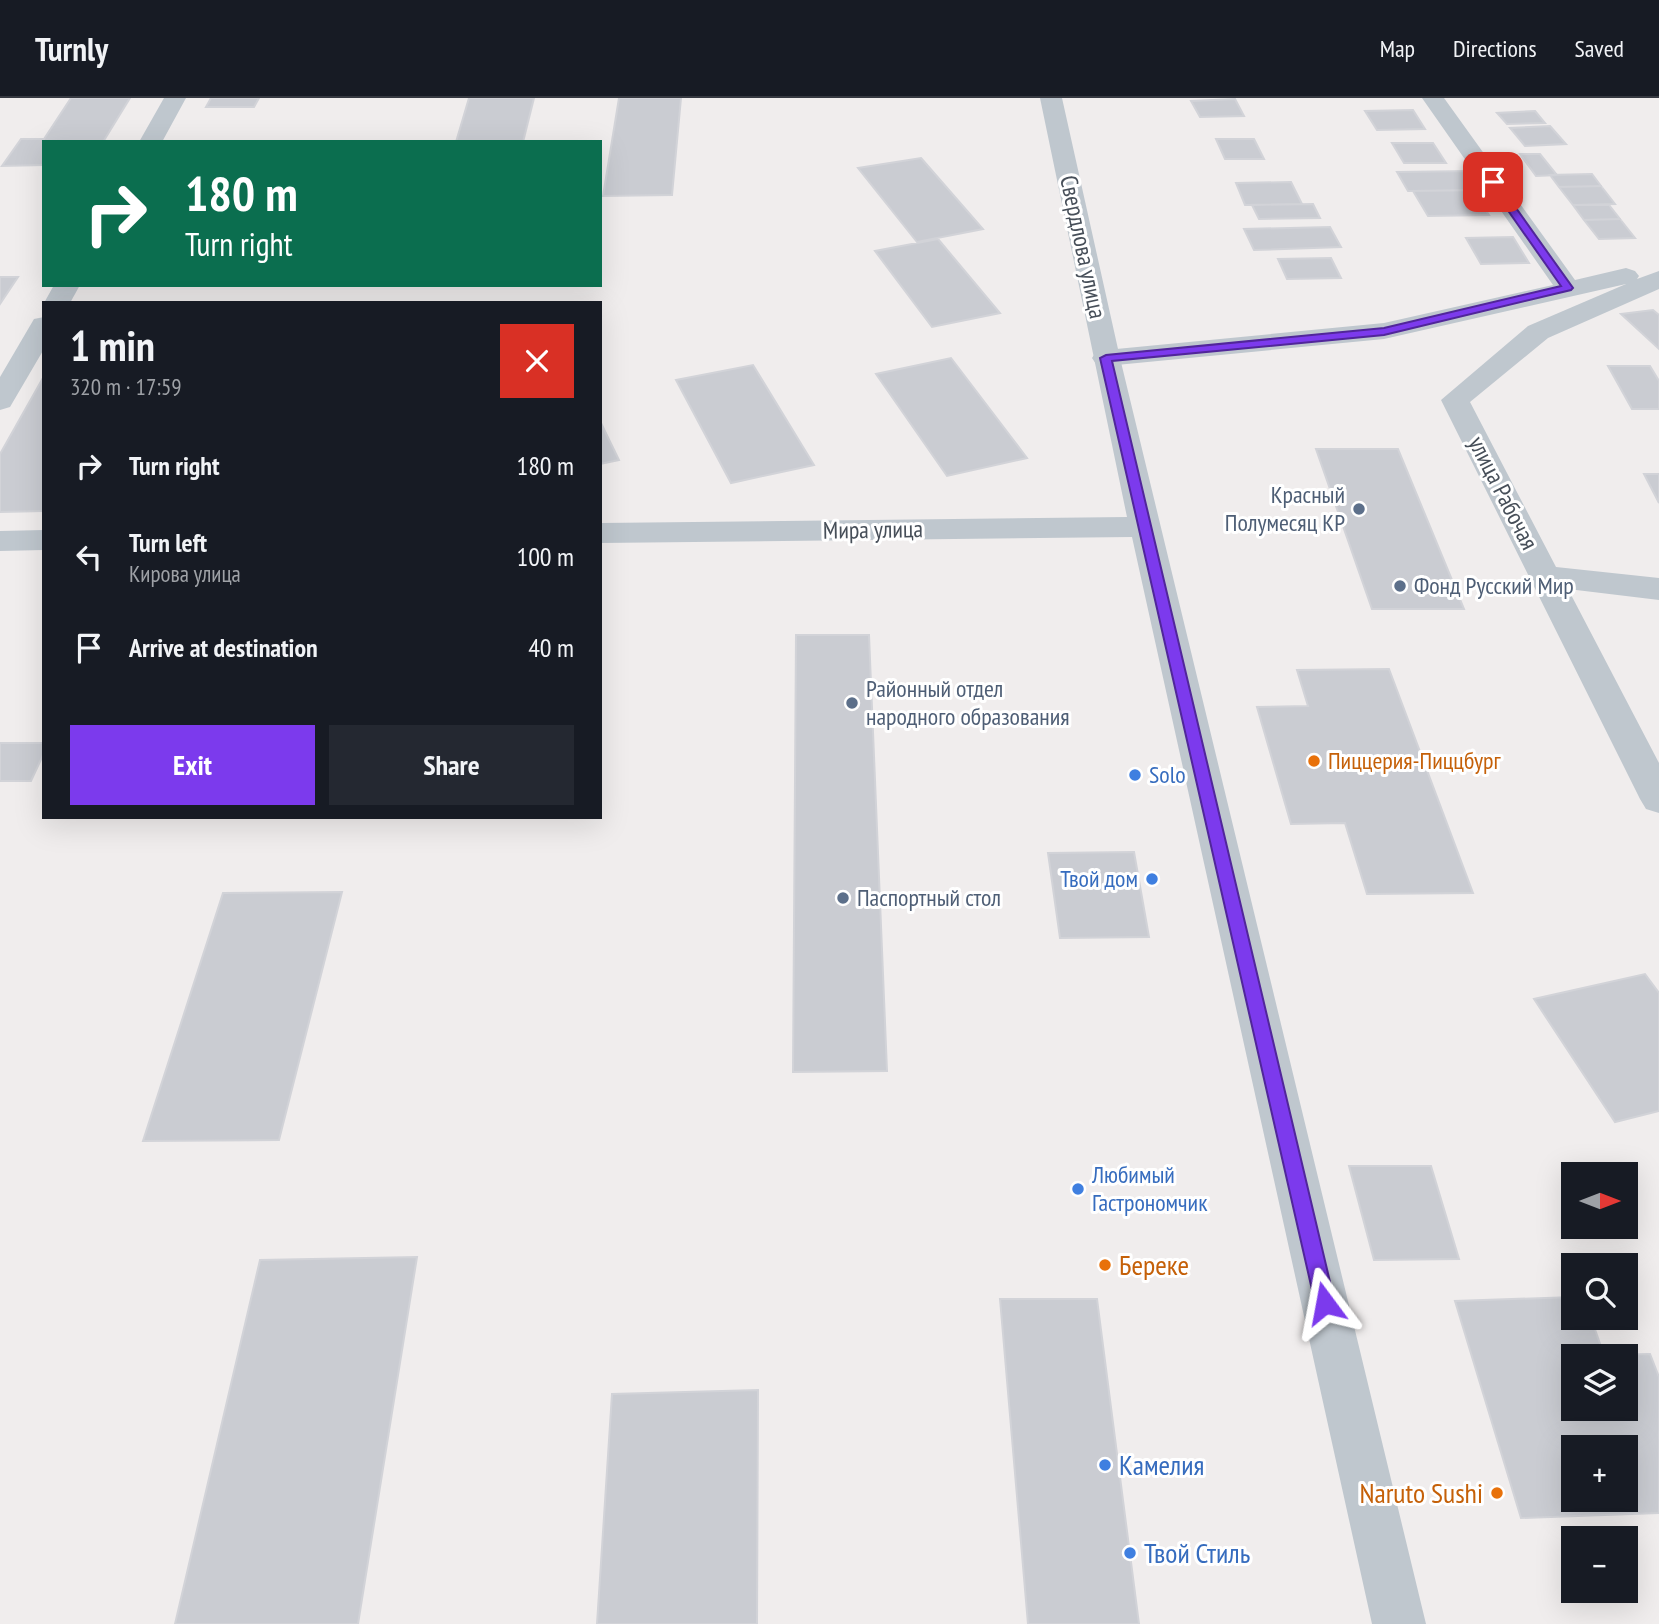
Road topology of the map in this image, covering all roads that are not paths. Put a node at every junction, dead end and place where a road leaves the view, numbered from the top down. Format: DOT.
graph roads {
  1 [pos="175,98"];
  2 [pos="1051,98"];
  3 [pos="1433,98"];
  4 [pos="151,140"];
  5 [pos="1659,270"];
  6 [pos="1659,279"];
  7 [pos="1567,288"];
  8 [pos="42,328"];
  9 [pos="1106,358"];
  10 [pos="0,401"];
  11 [pos="1147,527"];
  12 [pos="602,533"];
  13 [pos="42,540"];
  14 [pos="0,541"];
  15 [pos="1545,576"];
  16 [pos="1659,589"];
  17 [pos="1659,799"];
  18 [pos="1399,1624"];
  1 -- 4 [label="street"];
  2 -- 9 [label="street, Свердлова улица"];
  3 -- 7 [label="street"];
  5 -- 7 [label="street"];
  6 -- 15 [label="street, улица Рабочая"];
  7 -- 9 [label="street"];
  8 -- 10 [label="street"];
  9 -- 11 [label="street, Свердлова улица"];
  11 -- 12 [label="street, Мира улица"];
  11 -- 18 [label="street, Свердлова улица"];
  13 -- 14 [label="street"];
  15 -- 16 [label="street"];
  15 -- 17 [label="street, улица Рабочая"];
}
